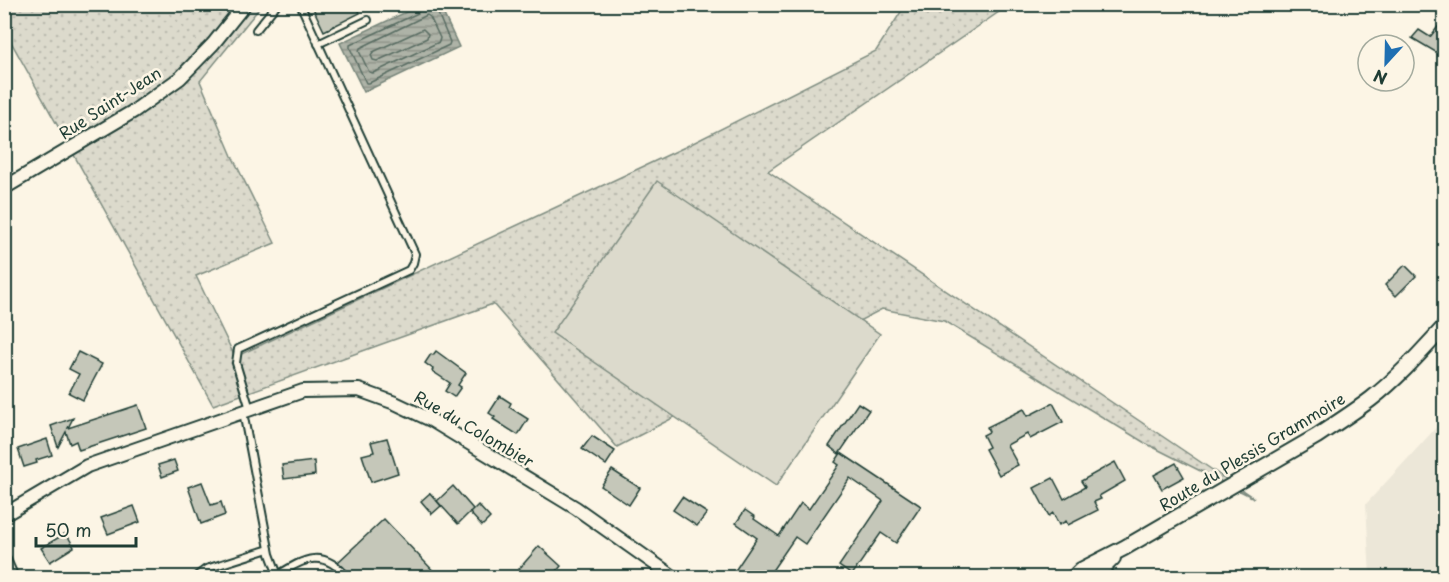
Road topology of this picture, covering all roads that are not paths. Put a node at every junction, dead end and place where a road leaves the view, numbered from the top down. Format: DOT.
graph roads {
  1 [pos="245,4"];
  2 [pos="277,4"];
  3 [pos="300,4"];
  4 [pos="368,20"];
  5 [pos="256,30"];
  6 [pos="318,44"];
  7 [pos="4,188"];
  8 [pos="1444,327"];
  9 [pos="246,411"];
  10 [pos="4,515"];
  11 [pos="1124,548"];
  12 [pos="269,549"];
  13 [pos="4,560"];
  14 [pos="279,576"];
  15 [pos="12,578"];
  16 [pos="194,578"];
  17 [pos="348,578"];
  18 [pos="675,578"];
  19 [pos="1073,578"];
  20 [pos="1093,578"];
  1 -- 7 [label="street, Rue Saint-Jean"];
  2 -- 5 [label="lane"];
  3 -- 6 [label="lane"];
  4 -- 6 [label="lane"];
  6 -- 9 [label="lane"];
  8 -- 11 [label="street, Route du Plessis Grammoire"];
  9 -- 10 [label="street, Rue du Colombier"];
  9 -- 12 [label="lane"];
  9 -- 18 [label="street, Rue du Colombier"];
  11 -- 19 [label="street, Route du Plessis Grammoire"];
  11 -- 20 [label="street, Route du Plessis Grammoire"];
  12 -- 14 [label="lane"];
  12 -- 16 [label="lane"];
  13 -- 15 [label="street"];
  14 -- 17 [label="lane"];
}
